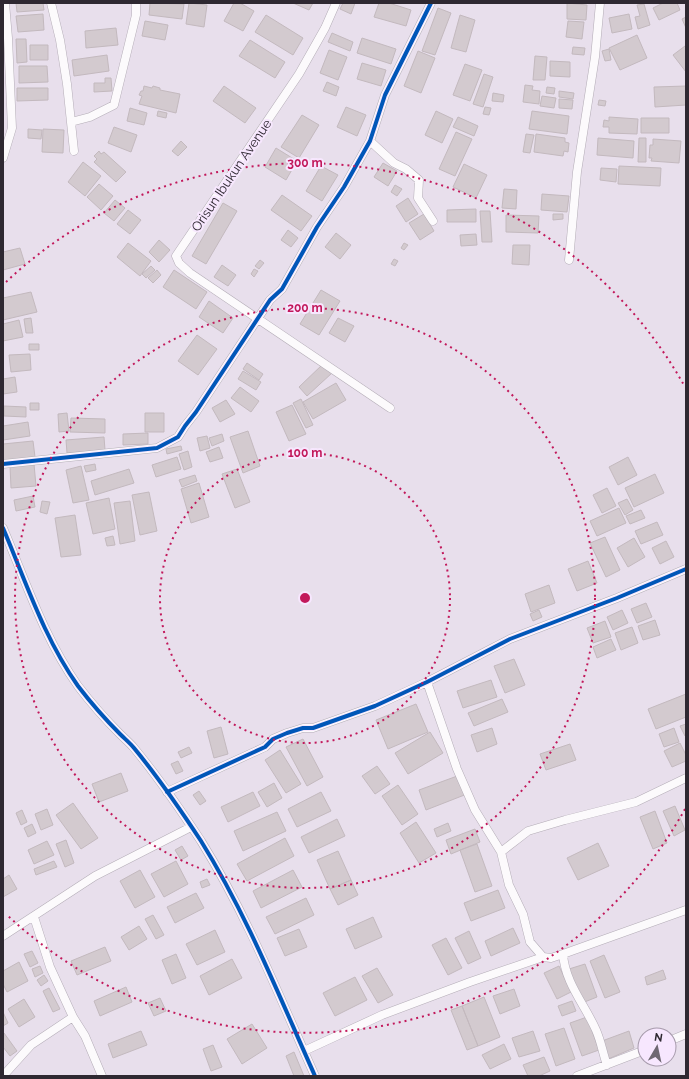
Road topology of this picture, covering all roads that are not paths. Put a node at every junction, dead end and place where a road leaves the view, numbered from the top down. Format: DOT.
graph roads {
  1 [pos="5,3"];
  2 [pos="51,3"];
  3 [pos="136,3"];
  4 [pos="336,3"];
  5 [pos="431,3"];
  6 [pos="600,3"];
  7 [pos="71,122"];
  8 [pos="370,141"];
  9 [pos="74,151"];
  10 [pos="3,158"];
  11 [pos="433,221"];
  12 [pos="569,260"];
  13 [pos="257,319"];
  14 [pos="390,408"];
  15 [pos="3,464"];
  16 [pos="3,528"];
  17 [pos="686,569"];
  18 [pos="427,682"];
  19 [pos="686,778"];
  20 [pos="167,792"];
  21 [pos="191,827"];
  22 [pos="501,852"];
  23 [pos="686,910"];
  24 [pos="34,917"];
  25 [pos="3,936"];
  26 [pos="563,954"];
  27 [pos="543,957"];
  28 [pos="73,1017"];
  29 [pos="304,1051"];
  30 [pos="637,1053"];
  31 [pos="607,1065"];
  32 [pos="3,1076"];
  33 [pos="102,1076"];
  34 [pos="315,1076"];
  35 [pos="577,1076"];
  1 -- 10 [label="street"];
  2 -- 7 [label="street"];
  3 -- 7 [label="street"];
  4 -- 13 [label="street, Orisun Ibukun Avenue"];
  5 -- 8 [label="street"];
  6 -- 12 [label="street"];
  7 -- 9 [label="street"];
  8 -- 11 [label="street"];
  8 -- 13 [label="street"];
  13 -- 14 [label="street"];
  13 -- 15 [label="street"];
  16 -- 20 [label="street"];
  17 -- 18 [label="street"];
  18 -- 20 [label="street"];
  18 -- 22 [label="street"];
  19 -- 22 [label="street"];
  20 -- 21 [label="street"];
  21 -- 24 [label="street"];
  21 -- 29 [label="street"];
  22 -- 27 [label="street"];
  23 -- 26 [label="street"];
  24 -- 25 [label="street"];
  24 -- 28 [label="street"];
  26 -- 27 [label="street"];
  26 -- 31 [label="street"];
  27 -- 29 [label="street"];
  28 -- 32 [label="street"];
  28 -- 33 [label="street"];
  29 -- 34 [label="street"];
  30 -- 31 [label="street"];
  31 -- 35 [label="street"];
}
